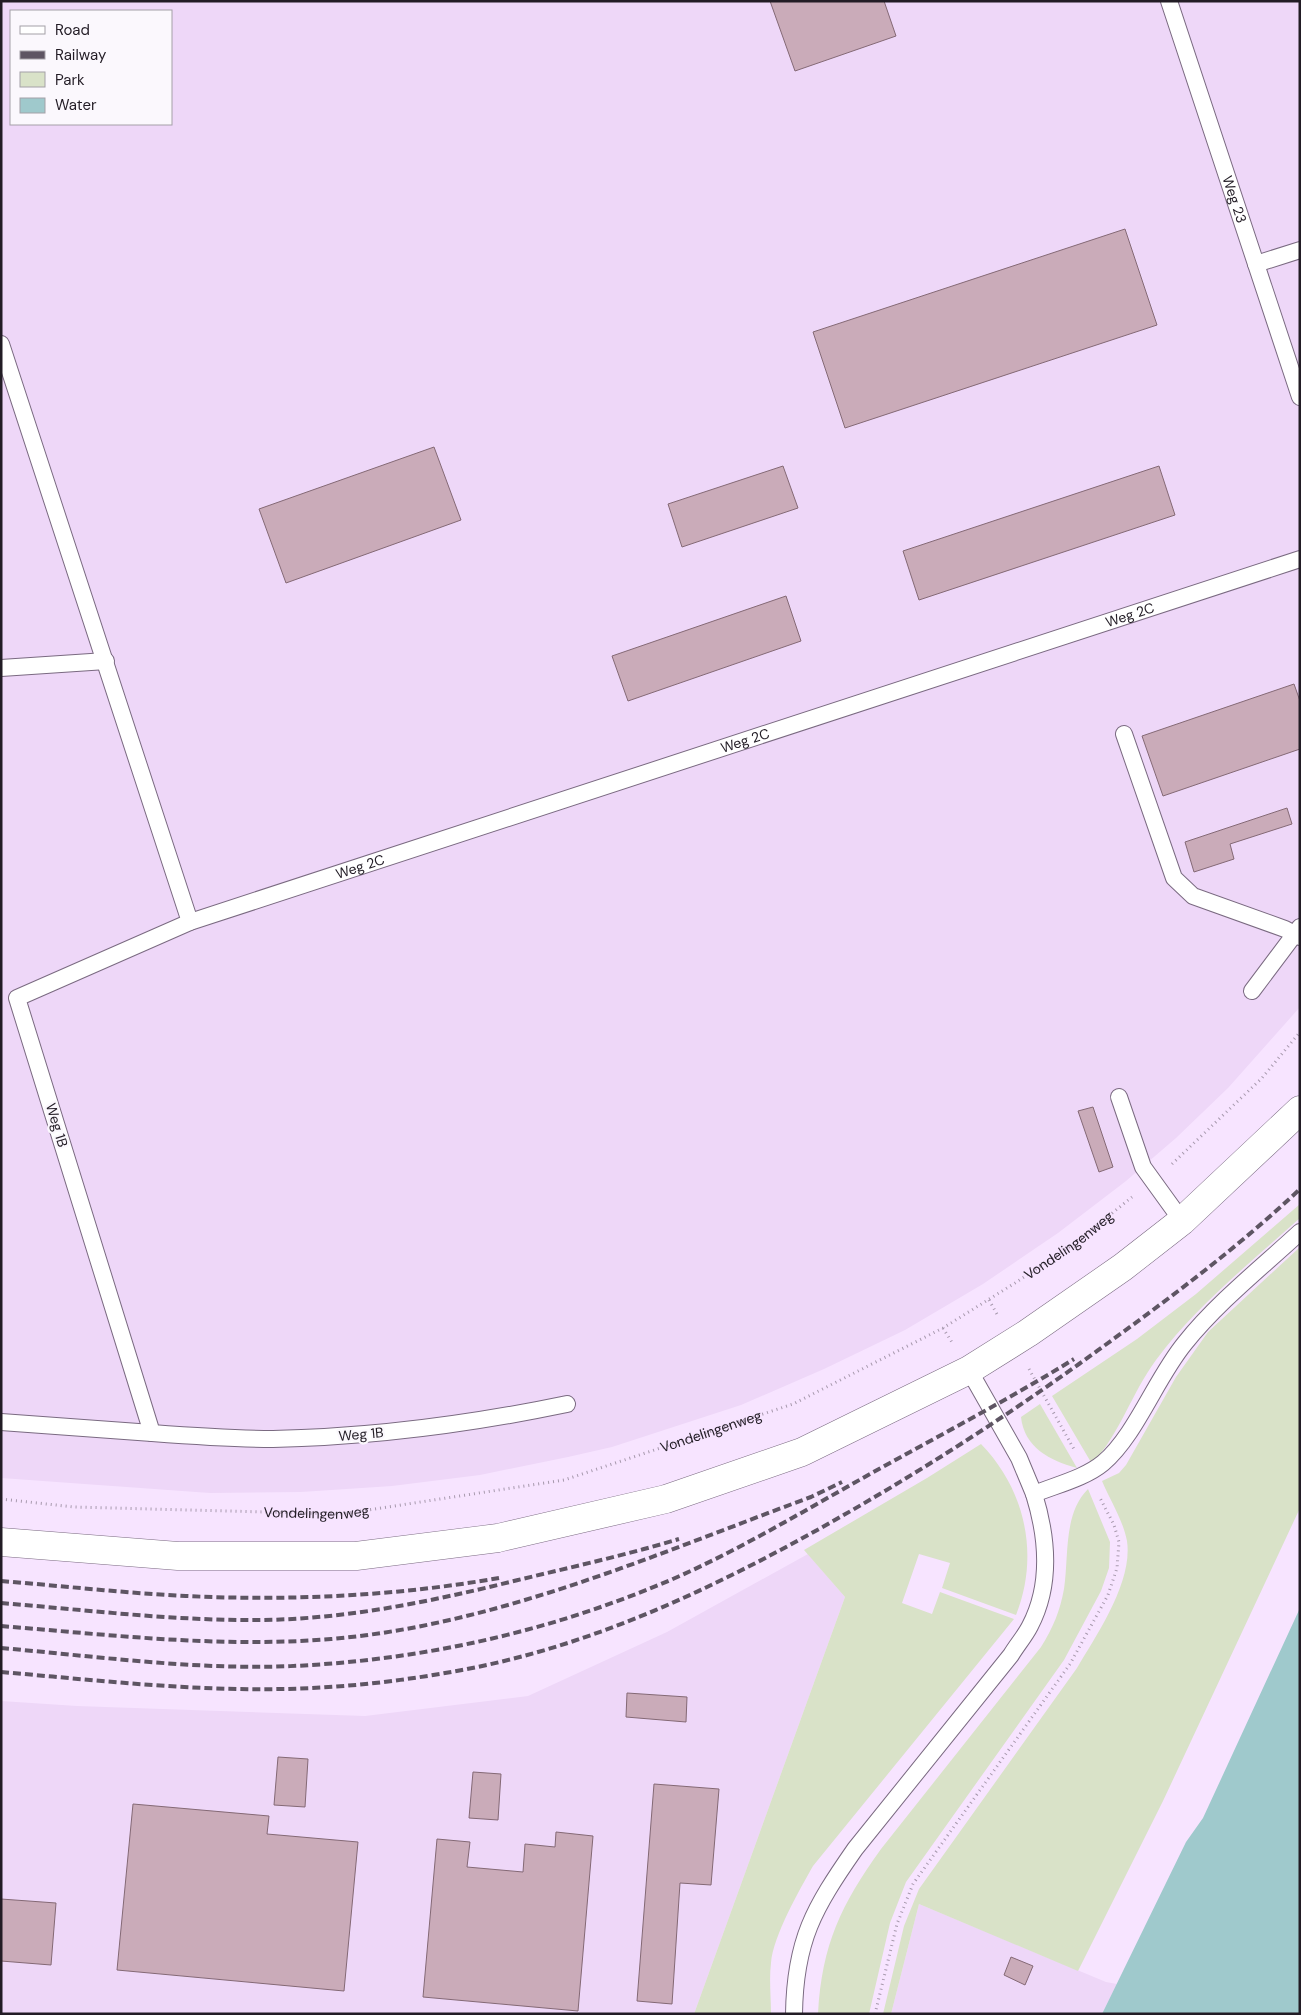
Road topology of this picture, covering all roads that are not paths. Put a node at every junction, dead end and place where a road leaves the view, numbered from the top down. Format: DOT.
graph roads {
  1 [pos="1169,1"];
  2 [pos="1300,250"];
  3 [pos="1256,264"];
  4 [pos="1,344"];
  5 [pos="1300,397"];
  6 [pos="1300,559"];
  7 [pos="106,661"];
  8 [pos="1,668"];
  9 [pos="1124,734"];
  10 [pos="190,922"];
  11 [pos="1298,933"];
  12 [pos="1252,991"];
  13 [pos="1119,1097"];
  14 [pos="1300,1110"];
  15 [pos="1182,1221"];
  16 [pos="1300,1232"];
  17 [pos="969,1370"];
  18 [pos="567,1404"];
  19 [pos="1,1422"];
  20 [pos="152,1433"];
  21 [pos="1034,1494"];
  22 [pos="1,1542"];
  23 [pos="794,2014"];
  1 -- 3 [label="lane, Weg 23"];
  2 -- 3 [label="lane"];
  3 -- 5 [label="lane, Weg 23"];
  4 -- 7 [label="lane"];
  6 -- 10 [label="lane, Weg 2C"];
  7 -- 8 [label="lane"];
  7 -- 10 [label="lane"];
  9 -- 11 [label="lane"];
  10 -- 20 [label="lane, Weg 1B"];
  11 -- 12 [label="lane"];
  13 -- 15 [label="lane"];
  14 -- 15 [label="street"];
  15 -- 17 [label="street"];
  16 -- 21 [label="lane"];
  17 -- 21 [label="lane"];
  17 -- 22 [label="street"];
  18 -- 20 [label="lane, Weg 1B"];
  19 -- 20 [label="lane, Weg 1B"];
  21 -- 23 [label="lane"];
}
